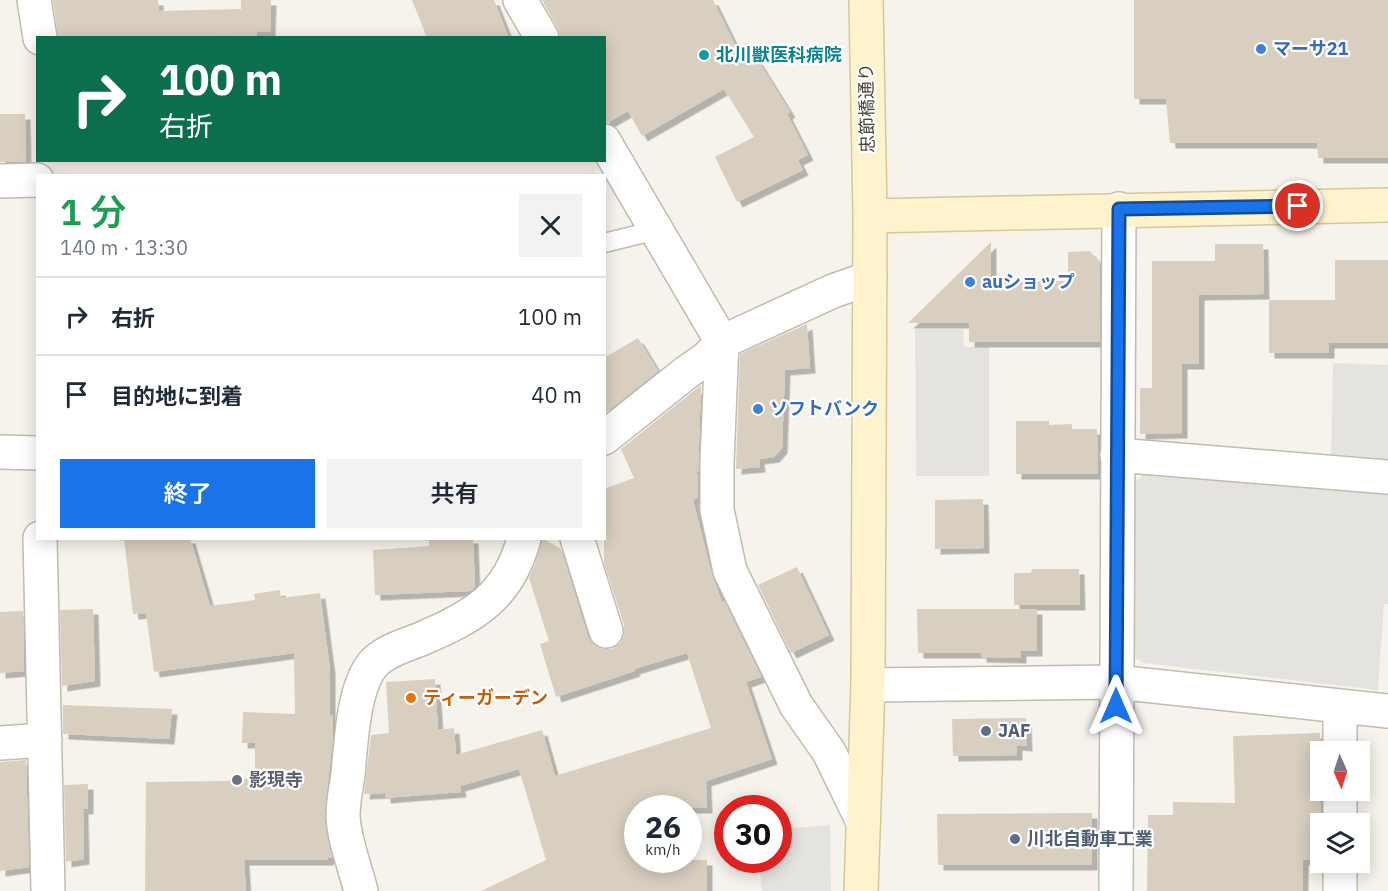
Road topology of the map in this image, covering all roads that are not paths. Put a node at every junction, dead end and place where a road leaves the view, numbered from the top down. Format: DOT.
graph roads {
  1 [pos="34,0"];
  2 [pos="520,0"];
  3 [pos="866,0"];
  4 [pos="40,36"];
  5 [pos="541,36"];
  6 [pos="606,144"];
  7 [pos="36,180"];
  8 [pos="0,182"];
  9 [pos="1388,205"];
  10 [pos="1119,209"];
  11 [pos="870,216"];
  12 [pos="657,230"];
  13 [pos="606,243"];
  14 [pos="870,278"];
  15 [pos="722,342"];
  16 [pos="606,436"];
  17 [pos="0,452"];
  18 [pos="36,453"];
  19 [pos="1117,455"];
  20 [pos="1388,477"];
  21 [pos="40,540"];
  22 [pos="523,540"];
  23 [pos="578,540"];
  24 [pos="606,631"];
  25 [pos="1116,682"];
  26 [pos="868,685"];
  27 [pos="1340,706"];
  28 [pos="1388,711"];
  29 [pos="45,740"];
  30 [pos="1340,741"];
  31 [pos="0,743"];
  32 [pos="863,822"];
  33 [pos="1340,873"];
  34 [pos="48,891"];
  35 [pos="361,891"];
  36 [pos="861,891"];
  37 [pos="1116,891"];
  38 [pos="1340,891"];
  1 -- 4 [label="street"];
  2 -- 5 [label="street"];
  3 -- 11 [label="street, 忠節橋通り"];
  6 -- 12 [label="street"];
  7 -- 8 [label="street"];
  9 -- 10 [label="street"];
  10 -- 11 [label="street"];
  10 -- 19 [label="street"];
  11 -- 14 [label="street, 忠節橋通り"];
  12 -- 13 [label="lane"];
  12 -- 15 [label="street"];
  14 -- 15 [label="street"];
  14 -- 26 [label="street, 忠節橋通り"];
  15 -- 16 [label="street"];
  15 -- 32 [label="street"];
  17 -- 18 [label="street"];
  19 -- 20 [label="street"];
  19 -- 25 [label="street"];
  21 -- 29 [label="street"];
  22 -- 35 [label="street"];
  23 -- 24 [label="street"];
  25 -- 26 [label="street"];
  25 -- 27 [label="street"];
  25 -- 37 [label="street"];
  26 -- 32 [label="street, 忠節橋通り"];
  27 -- 28 [label="street"];
  27 -- 30 [label="street"];
  29 -- 31 [label="street"];
  29 -- 34 [label="street"];
  32 -- 36 [label="street, 忠節橋通り"];
  33 -- 38 [label="street"];
}
